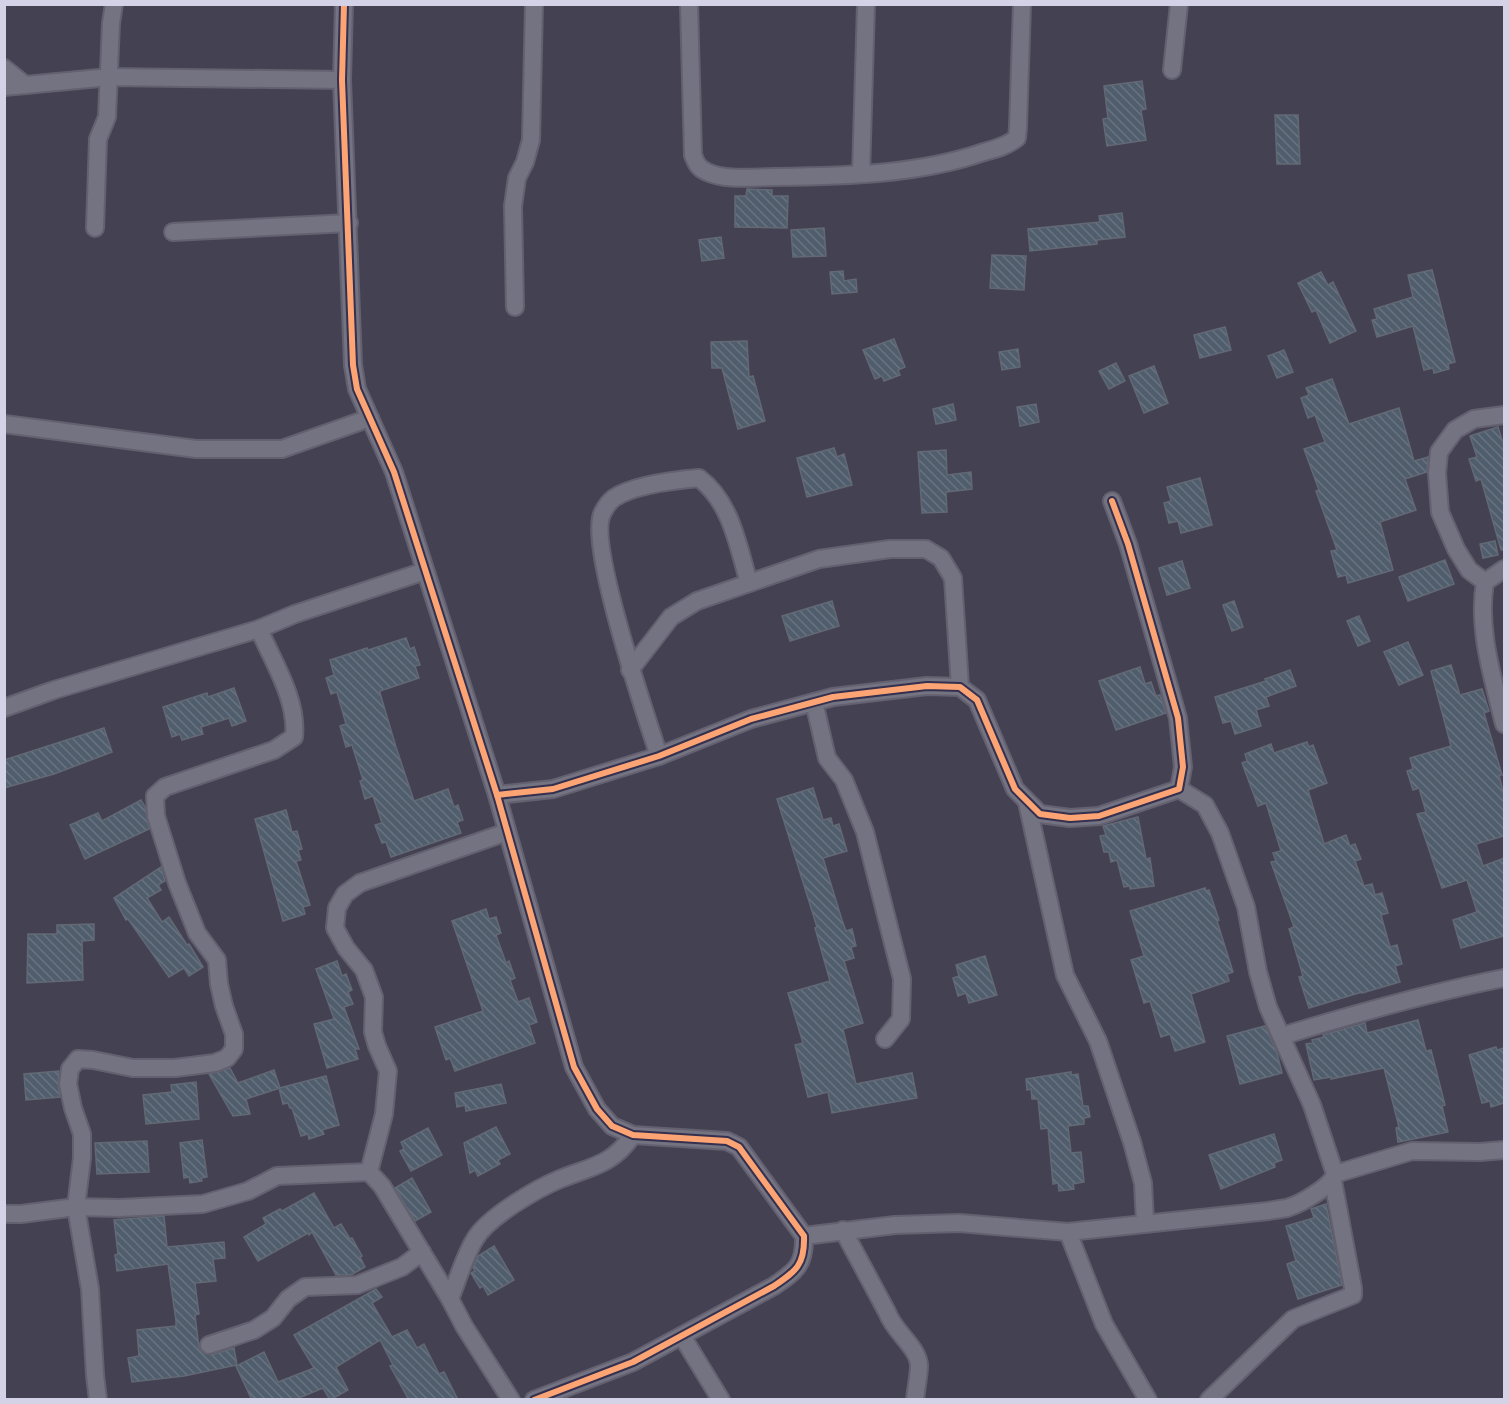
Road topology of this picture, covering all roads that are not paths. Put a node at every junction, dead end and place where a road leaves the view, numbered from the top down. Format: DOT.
graph roads {
  1 [pos="114,4"];
  2 [pos="534,4"];
  3 [pos="689,4"];
  4 [pos="866,4"];
  5 [pos="1022,4"];
  6 [pos="1179,4"];
  7 [pos="348,5"];
  8 [pos="4,68"];
  9 [pos="1172,70"];
  10 [pos="110,77"];
  11 [pos="342,80"];
  12 [pos="25,85"];
  13 [pos="4,87"];
  14 [pos="861,174"];
  15 [pos="349,223"];
  16 [pos="95,228"];
  17 [pos="173,232"];
  18 [pos="515,308"];
  19 [pos="1504,415"];
  20 [pos="370,418"];
  21 [pos="4,424"];
  22 [pos="1112,501"];
  23 [pos="1504,569"];
  24 [pos="425,572"];
  25 [pos="1485,582"];
  26 [pos="749,583"];
  27 [pos="259,629"];
  28 [pos="630,670"];
  29 [pos="960,687"];
  30 [pos="814,702"];
  31 [pos="4,708"];
  32 [pos="1504,724"];
  33 [pos="659,756"];
  34 [pos="1179,789"];
  35 [pos="497,795"];
  36 [pos="1028,802"];
  37 [pos="507,832"];
  38 [pos="1504,978"];
  39 [pos="1282,1036"];
  40 [pos="885,1040"];
  41 [pos="633,1135"];
  42 [pos="1504,1150"];
  43 [pos="369,1172"];
  44 [pos="1334,1178"];
  45 [pos="76,1207"];
  46 [pos="4,1214"];
  47 [pos="1145,1222"];
  48 [pos="843,1230"];
  49 [pos="1068,1232"];
  50 [pos="804,1236"];
  51 [pos="422,1252"];
  52 [pos="450,1299"];
  53 [pos="682,1336"];
  54 [pos="209,1345"];
  55 [pos="98,1400"];
  56 [pos="511,1400"];
  57 [pos="534,1400"];
  58 [pos="721,1400"];
  59 [pos="915,1400"];
  60 [pos="1148,1400"];
  61 [pos="1209,1400"];
  1 -- 10 [label="street"];
  2 -- 18 [label="street"];
  3 -- 14 [label="street"];
  4 -- 14 [label="street"];
  5 -- 14 [label="street"];
  6 -- 9 [label="street"];
  7 -- 11 [label="street"];
  8 -- 12 [label="street"];
  10 -- 11 [label="street"];
  10 -- 12 [label="street"];
  10 -- 16 [label="street"];
  11 -- 15 [label="street"];
  12 -- 13 [label="street"];
  15 -- 17 [label="street"];
  15 -- 20 [label="street"];
  19 -- 25 [label="street"];
  20 -- 21 [label="street"];
  20 -- 24 [label="street"];
  22 -- 34 [label="street"];
  23 -- 25 [label="street"];
  24 -- 27 [label="street"];
  24 -- 35 [label="street"];
  25 -- 32 [label="street"];
  26 -- 28 [label="street"];
  26 -- 28 [label="street"];
  26 -- 29 [label="street"];
  27 -- 31 [label="street"];
  27 -- 45 [label="street"];
  28 -- 33 [label="street"];
  29 -- 30 [label="street"];
  29 -- 36 [label="street"];
  30 -- 33 [label="street"];
  30 -- 40 [label="street"];
  33 -- 35 [label="street"];
  34 -- 36 [label="street"];
  34 -- 39 [label="street"];
  35 -- 37 [label="street"];
  36 -- 47 [label="street"];
  37 -- 41 [label="street"];
  37 -- 43 [label="street"];
  38 -- 39 [label="street"];
  39 -- 44 [label="street"];
  41 -- 50 [label="street"];
  41 -- 52 [label="street"];
  42 -- 44 [label="street"];
  43 -- 45 [label="street"];
  43 -- 51 [label="street"];
  44 -- 47 [label="street"];
  44 -- 61 [label="street"];
  45 -- 46 [label="street"];
  45 -- 55 [label="street"];
  47 -- 49 [label="street"];
  48 -- 49 [label="street"];
  48 -- 50 [label="street"];
  48 -- 59 [label="street"];
  49 -- 60 [label="street"];
  50 -- 53 [label="street"];
  51 -- 52 [label="street"];
  51 -- 54 [label="street"];
  52 -- 56 [label="street"];
  53 -- 57 [label="street"];
  53 -- 58 [label="street"];
}
